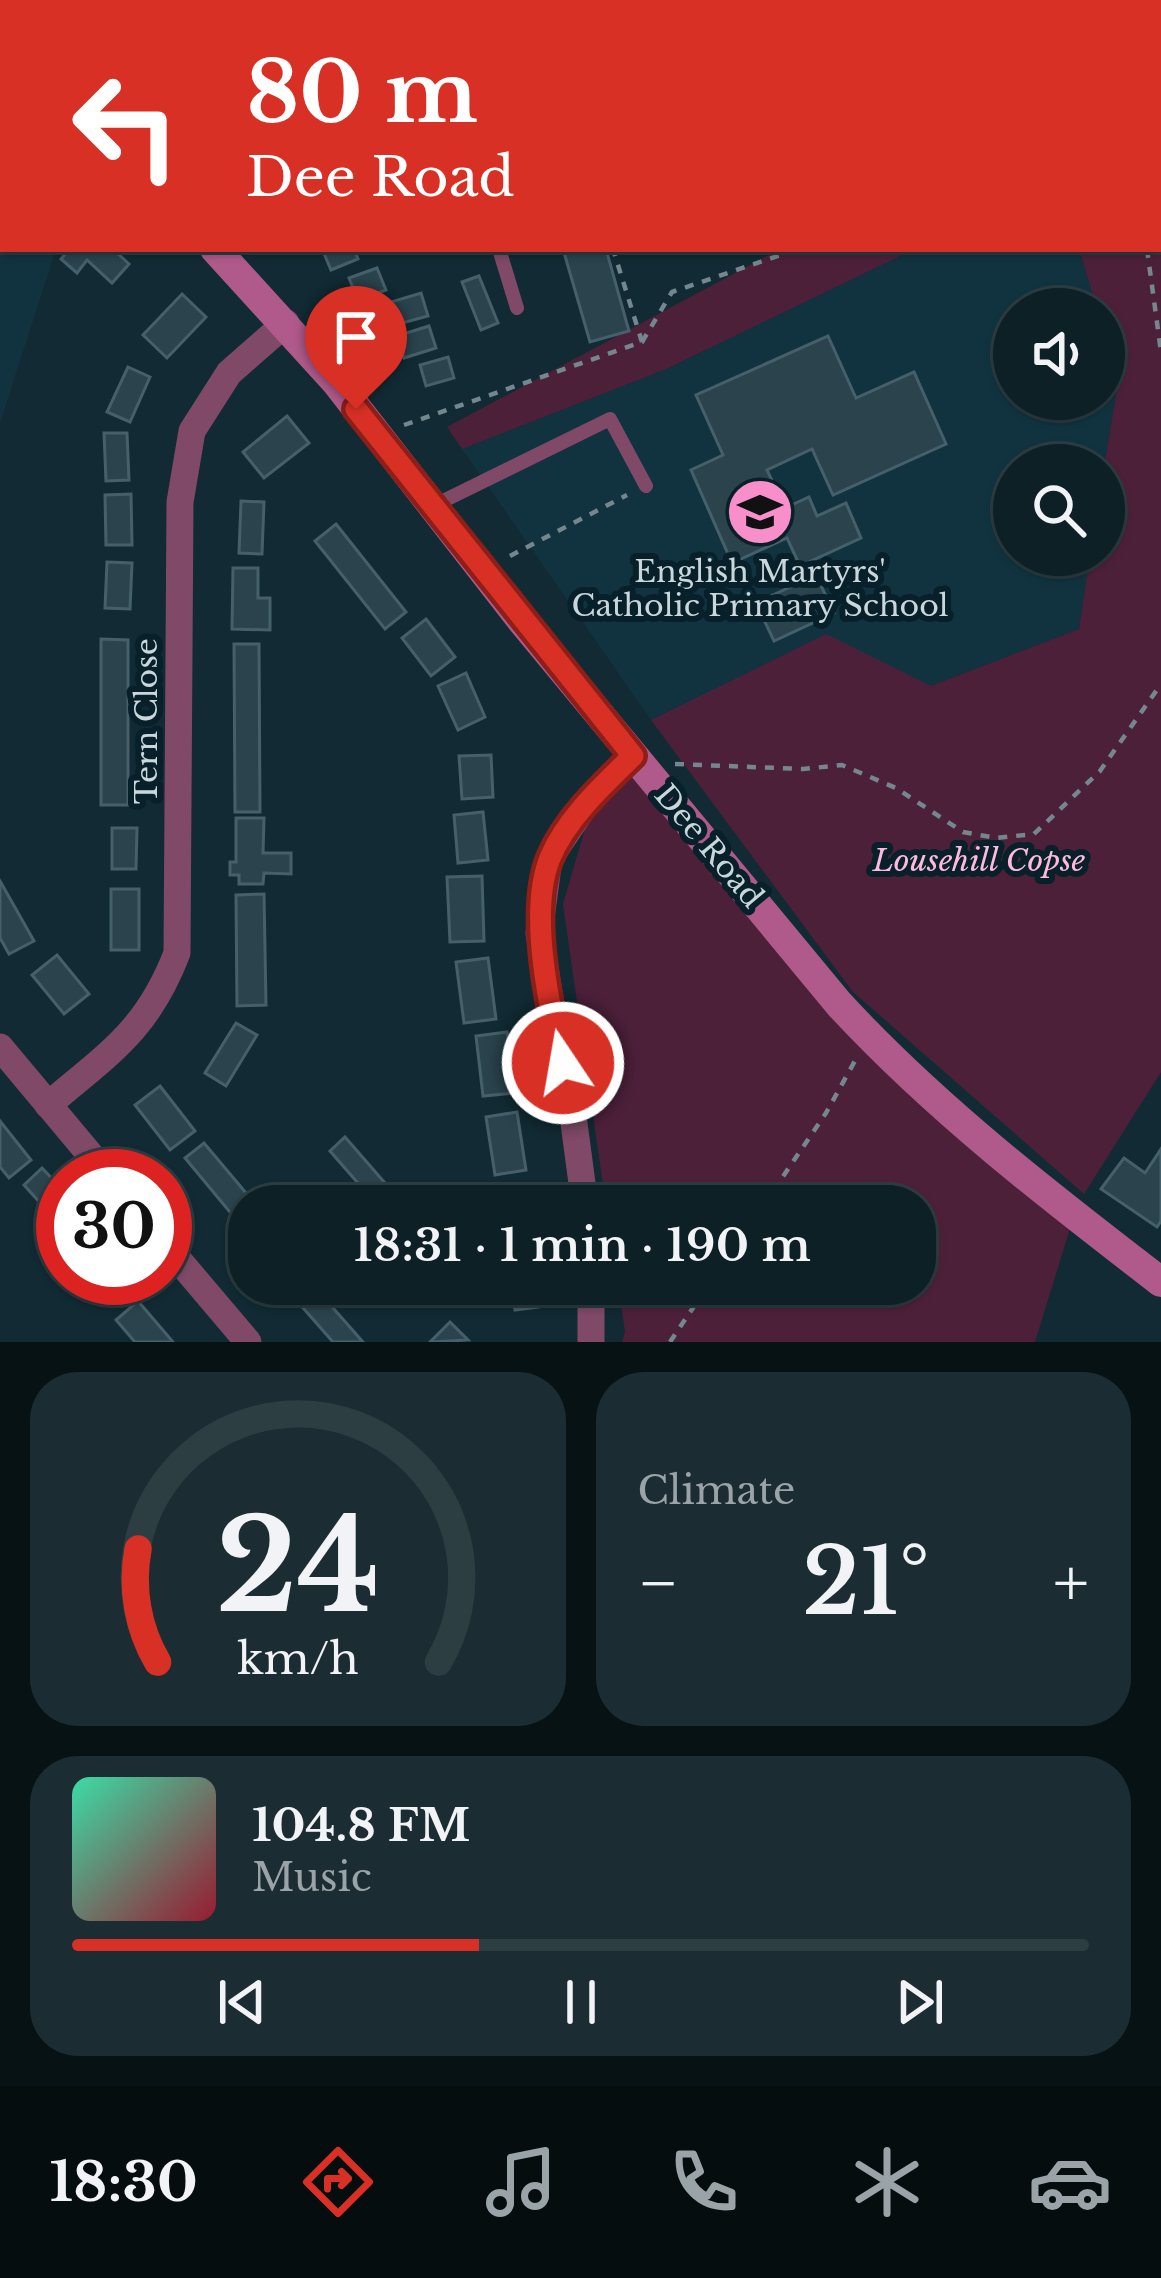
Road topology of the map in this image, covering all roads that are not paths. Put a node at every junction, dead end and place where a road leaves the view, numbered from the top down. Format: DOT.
graph roads {
  1 [pos="218,252"];
  2 [pos="500,252"];
  3 [pos="517,308"];
  4 [pos="286,323"];
  5 [pos="646,486"];
  6 [pos="433,506"];
  7 [pos="633,756"];
  8 [pos="0,1047"];
  9 [pos="48,1106"];
  10 [pos="85,1149"];
  11 [pos="582,1185"];
  12 [pos="192,1276"];
  13 [pos="1161,1282"];
  14 [pos="592,1305"];
  15 [pos="248,1342"];
  16 [pos="591,1342"];
  1 -- 4 [label="street, Dee Road"];
  2 -- 3 [label="lane"];
  4 -- 6 [label="street, Dee Road"];
  4 -- 9 [label="street, Tern Close"];
  5 -- 6 [label="lane"];
  6 -- 7 [label="street, Dee Road"];
  7 -- 11 [label="street"];
  7 -- 13 [label="street, Dee Road"];
  8 -- 9 [label="street"];
  9 -- 10 [label="street"];
  12 -- 15 [label="street"];
  14 -- 16 [label="street"];
}
